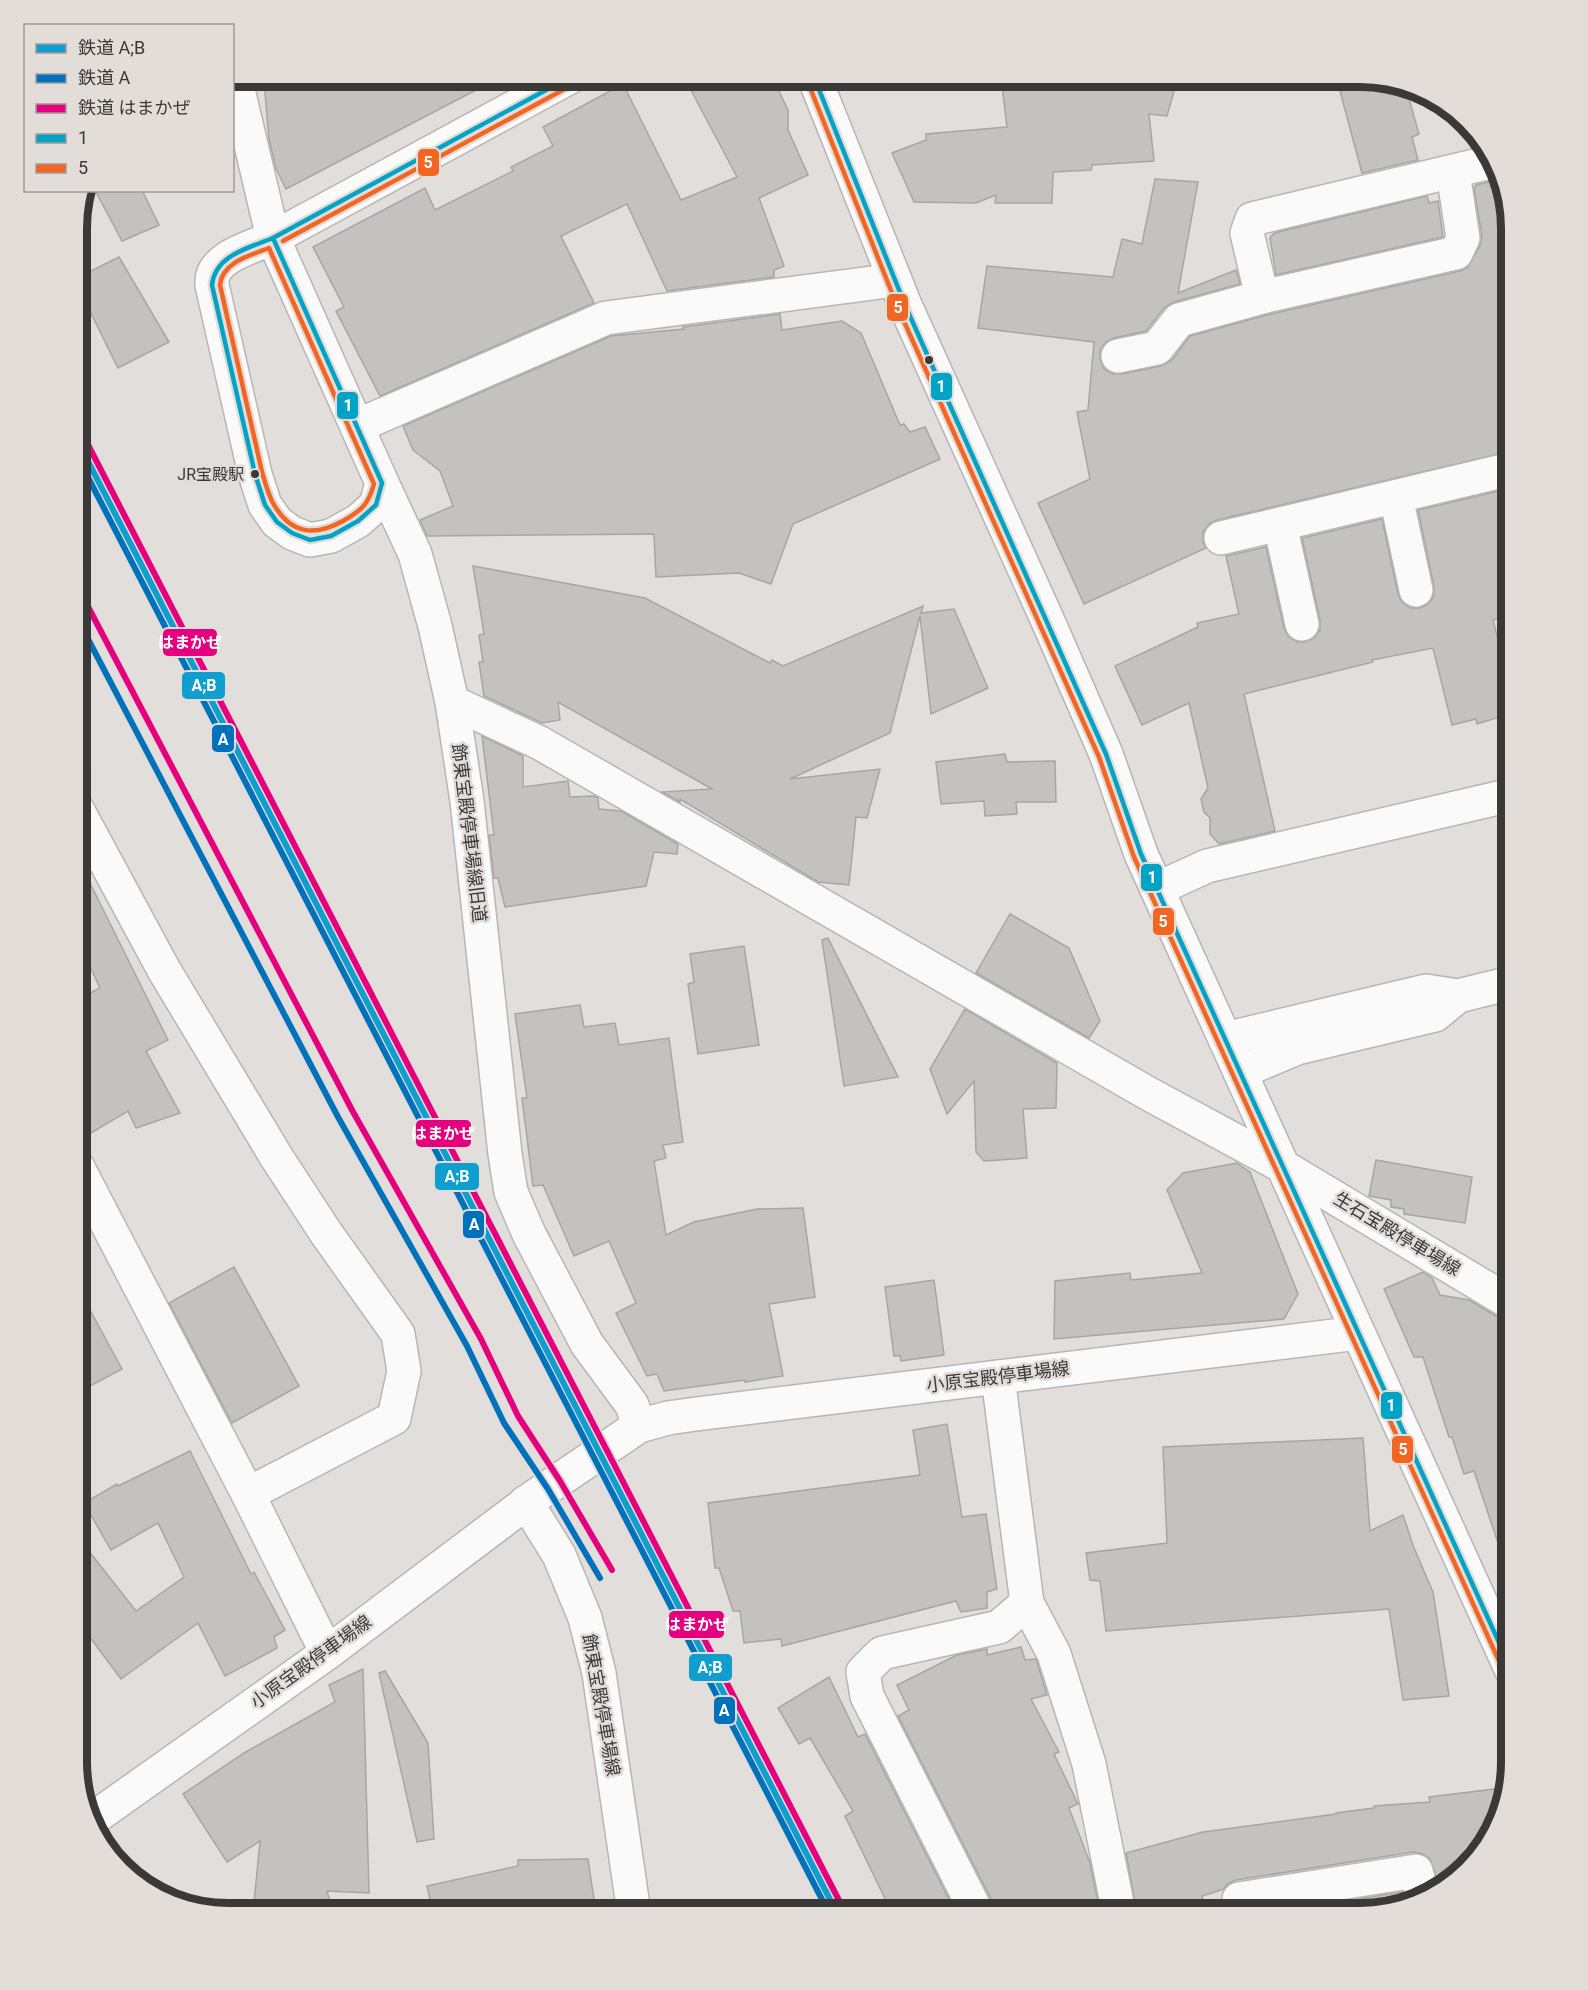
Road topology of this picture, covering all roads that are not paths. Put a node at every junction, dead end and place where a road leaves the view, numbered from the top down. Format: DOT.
graph roads {
  1 [pos="238,87"];
  2 [pos="552,87"];
  3 [pos="818,87"];
  4 [pos="1485,164"];
  5 [pos="1453,172"];
  6 [pos="273,238"];
  7 [pos="895,280"];
  8 [pos="1262,297"];
  9 [pos="1118,356"];
  10 [pos="357,426"];
  11 [pos="1501,473"];
  12 [pos="382,483"];
  13 [pos="1396,497"];
  14 [pos="1280,524"];
  15 [pos="1221,538"];
  16 [pos="1416,590"];
  17 [pos="1302,624"];
  18 [pos="452,702"];
  19 [pos="1501,798"];
  20 [pos="87,827"];
  21 [pos="1157,889"];
  22 [pos="1501,986"];
  23 [pos="1458,996"];
  24 [pos="1225,1039"];
  25 [pos="1240,1072"];
  26 [pos="1282,1166"];
  27 [pos="87,1190"];
  28 [pos="1501,1296"];
  29 [pos="1358,1333"];
  30 [pos="998,1377"];
  31 [pos="639,1426"];
  32 [pos="248,1494"];
  33 [pos="526,1503"];
  34 [pos="1027,1602"];
  35 [pos="1501,1645"];
  36 [pos="327,1653"];
  37 [pos="98,1815"];
  38 [pos="1421,1889"];
  39 [pos="632,1903"];
  40 [pos="970,1903"];
  41 [pos="1117,1903"];
  42 [pos="1240,1903"];
  1 -- 6 [label="main road, 飾東宝殿停車場線旧道"];
  2 -- 6 [label="main road"];
  3 -- 7 [label="main road"];
  4 -- 5 [label="main road"];
  5 -- 8 [label="main road"];
  5 -- 8 [label="main road"];
  6 -- 10 [label="main road, 飾東宝殿停車場線旧道"];
  6 -- 12 [label="main road"];
  7 -- 10 [label="main road"];
  7 -- 21 [label="main road"];
  8 -- 9 [label="main road"];
  10 -- 12 [label="main road, 飾東宝殿停車場線旧道"];
  11 -- 13 [label="main road"];
  12 -- 18 [label="main road, 飾東宝殿停車場線旧道"];
  13 -- 14 [label="main road"];
  13 -- 16 [label="main road"];
  14 -- 15 [label="main road"];
  14 -- 17 [label="main road"];
  18 -- 26 [label="main road, 生石宝殿停車場線"];
  18 -- 31 [label="main road, 飾東宝殿停車場線旧道"];
  19 -- 21 [label="main road"];
  20 -- 32 [label="main road"];
  21 -- 24 [label="main road"];
  22 -- 23 [label="main road"];
  23 -- 24 [label="main road"];
  23 -- 25 [label="main road"];
  24 -- 25 [label="main road"];
  25 -- 26 [label="main road"];
  26 -- 28 [label="main road, 生石宝殿停車場線"];
  26 -- 29 [label="main road"];
  27 -- 32 [label="main road"];
  29 -- 30 [label="main road, 小原宝殿停車場線"];
  29 -- 35 [label="main road"];
  30 -- 31 [label="main road, 小原宝殿停車場線"];
  30 -- 34 [label="main road"];
  31 -- 33 [label="main road"];
  32 -- 36 [label="main road"];
  33 -- 36 [label="main road, 小原宝殿停車場線"];
  33 -- 39 [label="main road, 飾東宝殿停車場線"];
  34 -- 40 [label="main road"];
  34 -- 41 [label="main road"];
  36 -- 37 [label="main road, 小原宝殿停車場線"];
  38 -- 42 [label="main road"];
}
